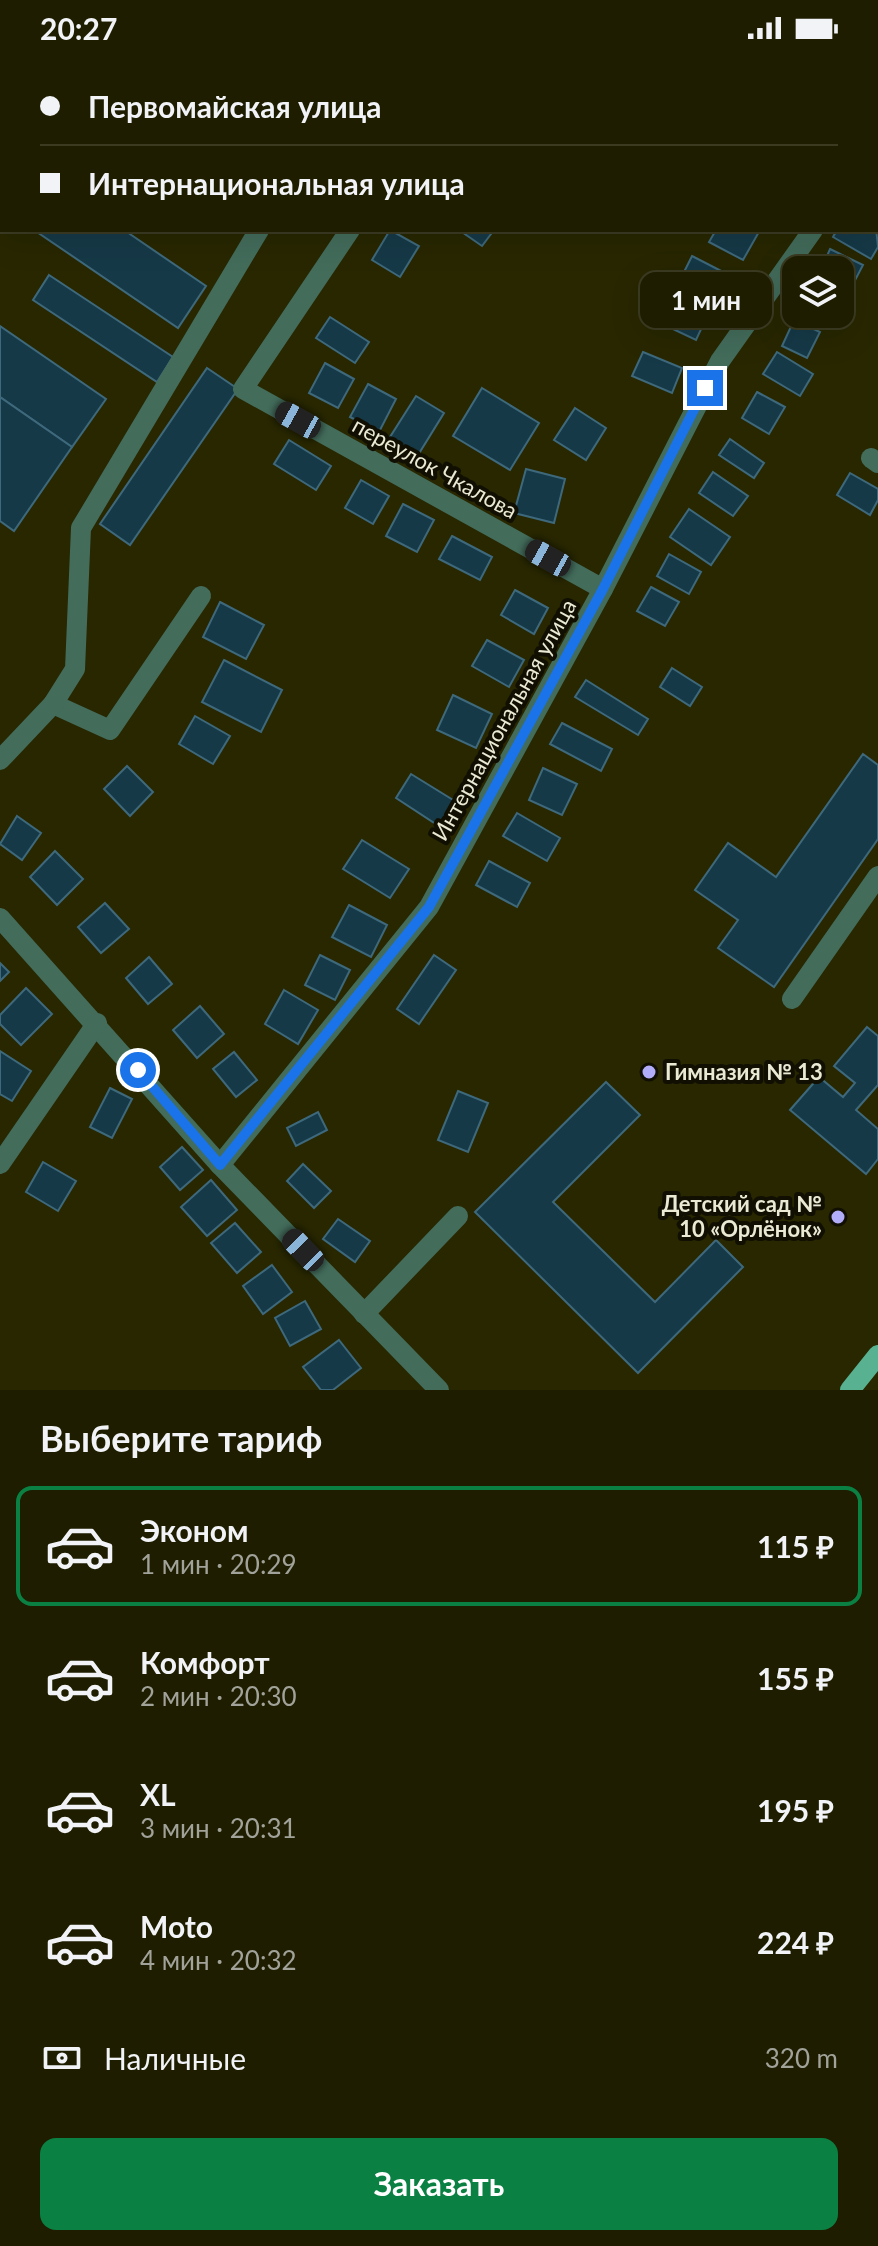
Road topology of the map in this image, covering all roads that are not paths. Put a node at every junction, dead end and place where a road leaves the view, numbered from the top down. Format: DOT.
graph roads {
  1 [pos="258,232"];
  2 [pos="349,232"];
  3 [pos="812,232"];
  4 [pos="603,589"];
  5 [pos="201,596"];
  6 [pos="53,704"];
  7 [pos="0,760"];
  8 [pos="878,876"];
  9 [pos="0,918"];
  10 [pos="792,999"];
  11 [pos="97,1023"];
  12 [pos="0,1164"];
  13 [pos="220,1165"];
  14 [pos="458,1216"];
  15 [pos="364,1314"];
  16 [pos="878,1355"];
  17 [pos="432,1388"];
  18 [pos="850,1390"];
  1 -- 6 [label="street"];
  2 -- 4 [label="street, переулок Чкалова"];
  3 -- 4 [label="street, Интернациональная улица"];
  4 -- 13 [label="street, Интернациональная улица"];
  5 -- 6 [label="street"];
  6 -- 7 [label="street"];
  8 -- 10 [label="street"];
  9 -- 11 [label="street"];
  11 -- 12 [label="street"];
  11 -- 13 [label="street"];
  13 -- 15 [label="street"];
  14 -- 15 [label="street"];
  15 -- 17 [label="street"];
  16 -- 18 [label="main road"];
}
